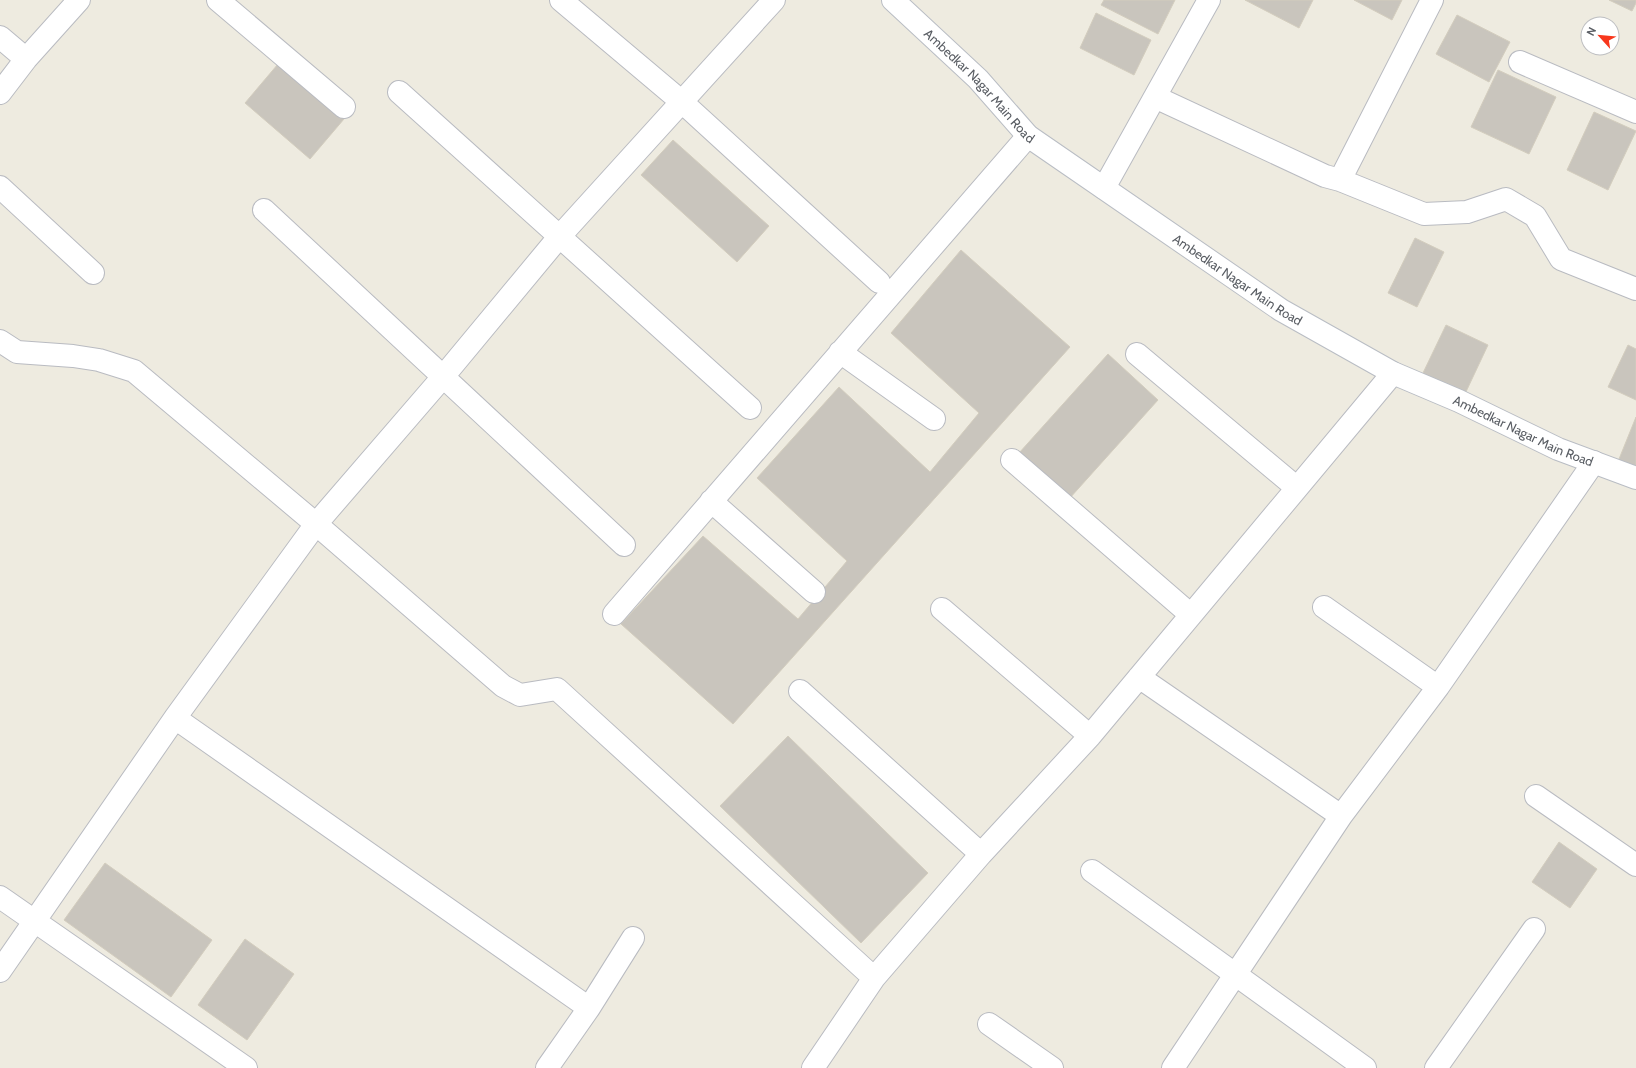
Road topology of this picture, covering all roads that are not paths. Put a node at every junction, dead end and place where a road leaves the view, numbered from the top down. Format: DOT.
graph roads {
  1 [pos="79,0"];
  2 [pos="218,0"];
  3 [pos="561,0"];
  4 [pos="774,0"];
  5 [pos="893,0"];
  6 [pos="1432,0"];
  7 [pos="1204,2"];
  8 [pos="0,37"];
  9 [pos="26,59"];
  10 [pos="1520,62"];
  11 [pos="399,92"];
  12 [pos="0,93"];
  13 [pos="1155,97"];
  14 [pos="682,102"];
  15 [pos="344,106"];
  16 [pos="1636,112"];
  17 [pos="1028,136"];
  18 [pos="1340,180"];
  19 [pos="0,187"];
  20 [pos="1104,188"];
  21 [pos="264,210"];
  22 [pos="560,237"];
  23 [pos="93,273"];
  24 [pos="879,282"];
  25 [pos="1636,289"];
  26 [pos="0,341"];
  27 [pos="840,352"];
  28 [pos="1137,354"];
  29 [pos="1393,373"];
  30 [pos="442,378"];
  31 [pos="750,408"];
  32 [pos="934,419"];
  33 [pos="1012,460"];
  34 [pos="1594,462"];
  35 [pos="1636,478"];
  36 [pos="1297,488"];
  37 [pos="711,501"];
  38 [pos="316,524"];
  39 [pos="624,545"];
  40 [pos="814,592"];
  41 [pos="1324,607"];
  42 [pos="942,608"];
  43 [pos="614,614"];
  44 [pos="1191,615"];
  45 [pos="1138,677"];
  46 [pos="1438,687"];
  47 [pos="800,691"];
  48 [pos="176,718"];
  49 [pos="1090,736"];
  50 [pos="1536,796"];
  51 [pos="1341,816"];
  52 [pos="980,854"];
  53 [pos="1636,865"];
  54 [pos="1092,871"];
  55 [pos="0,897"];
  56 [pos="34,922"];
  57 [pos="1534,929"];
  58 [pos="632,938"];
  59 [pos="0,971"];
  60 [pos="1235,974"];
  61 [pos="874,978"];
  62 [pos="589,1008"];
  63 [pos="989,1024"];
  64 [pos="246,1068"];
  65 [pos="547,1068"];
  66 [pos="813,1068"];
  67 [pos="1052,1068"];
  68 [pos="1173,1068"];
  69 [pos="1365,1068"];
  70 [pos="1436,1068"];
  1 -- 9 [label="street"];
  2 -- 15 [label="street"];
  3 -- 14 [label="street"];
  4 -- 14 [label="street"];
  5 -- 17 [label="street, Ambedkar Nagar Main Road"];
  6 -- 18 [label="street"];
  7 -- 13 [label="street"];
  8 -- 9 [label="street"];
  9 -- 12 [label="street"];
  10 -- 16 [label="street"];
  11 -- 22 [label="street"];
  13 -- 18 [label="street"];
  13 -- 20 [label="street"];
  14 -- 22 [label="street"];
  14 -- 24 [label="street"];
  17 -- 20 [label="street, Ambedkar Nagar Main Road"];
  17 -- 27 [label="street"];
  18 -- 25 [label="street"];
  19 -- 23 [label="street"];
  20 -- 29 [label="street, Ambedkar Nagar Main Road"];
  21 -- 30 [label="street"];
  22 -- 30 [label="street"];
  22 -- 31 [label="street"];
  26 -- 38 [label="street"];
  27 -- 32 [label="street"];
  27 -- 37 [label="street"];
  28 -- 36 [label="street"];
  29 -- 34 [label="street, Ambedkar Nagar Main Road"];
  29 -- 36 [label="street"];
  30 -- 38 [label="street"];
  30 -- 39 [label="street"];
  33 -- 44 [label="street"];
  34 -- 35 [label="street, Ambedkar Nagar Main Road"];
  34 -- 46 [label="street"];
  36 -- 44 [label="street"];
  37 -- 40 [label="street"];
  37 -- 43 [label="street"];
  38 -- 48 [label="street"];
  38 -- 61 [label="street"];
  41 -- 46 [label="street"];
  42 -- 49 [label="street"];
  44 -- 45 [label="street"];
  45 -- 49 [label="street"];
  45 -- 51 [label="street"];
  46 -- 51 [label="street"];
  47 -- 52 [label="street"];
  48 -- 56 [label="street"];
  48 -- 62 [label="street"];
  49 -- 52 [label="street"];
  50 -- 53 [label="street"];
  51 -- 60 [label="street"];
  52 -- 61 [label="street"];
  54 -- 60 [label="street"];
  55 -- 56 [label="street"];
  56 -- 59 [label="street"];
  56 -- 64 [label="street"];
  57 -- 70 [label="street"];
  58 -- 62 [label="street"];
  60 -- 68 [label="street"];
  60 -- 69 [label="street"];
  61 -- 66 [label="street"];
  62 -- 65 [label="street"];
  63 -- 67 [label="street"];
}
